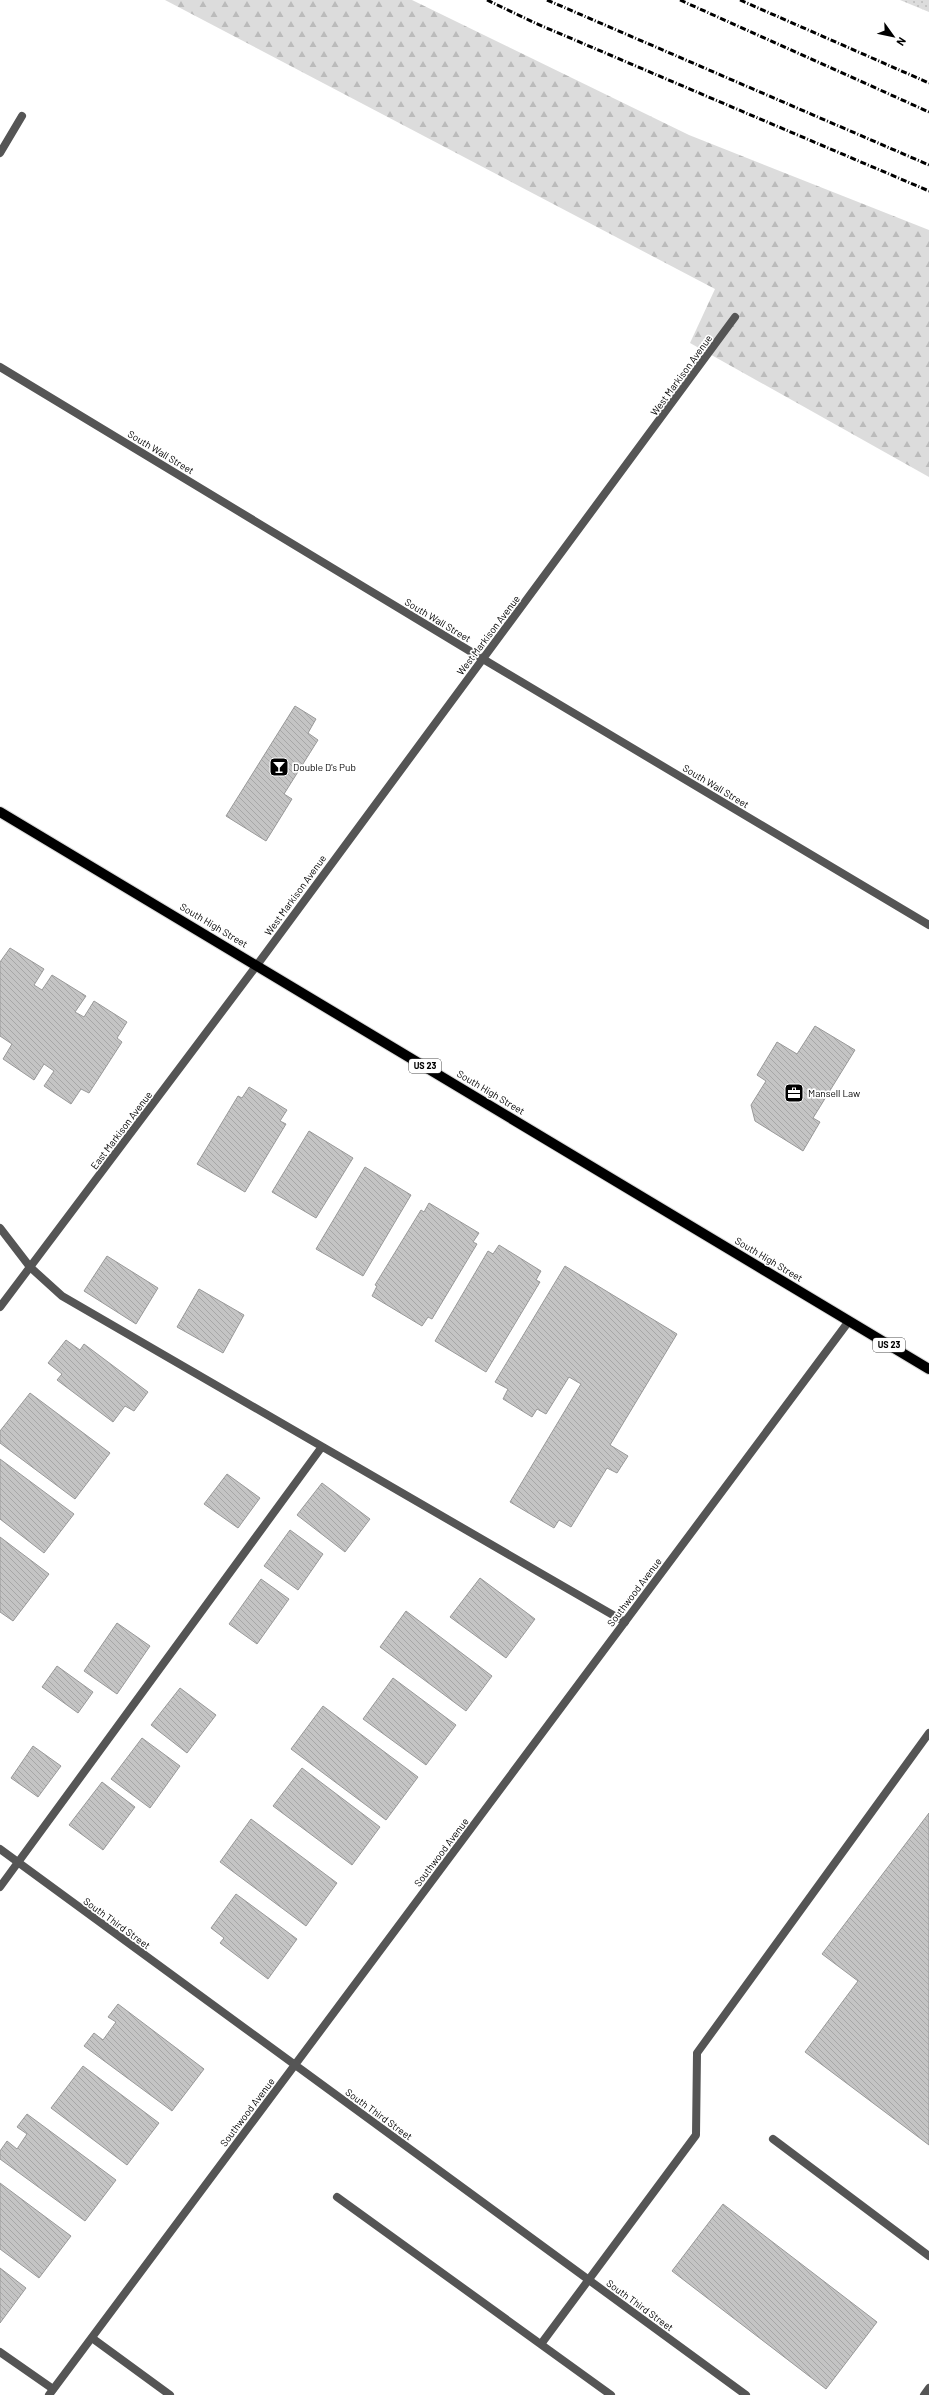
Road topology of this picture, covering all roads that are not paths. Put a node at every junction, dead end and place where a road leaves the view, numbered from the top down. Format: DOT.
graph roads {
  1 [pos="22,116"];
  2 [pos="0,153"];
  3 [pos="735,317"];
  4 [pos="0,367"];
  5 [pos="483,659"];
  6 [pos="0,812"];
  7 [pos="929,924"];
  8 [pos="257,965"];
  9 [pos="0,1228"];
  10 [pos="30,1267"];
  11 [pos="0,1307"];
  12 [pos="849,1321"];
  13 [pos="929,1369"];
  14 [pos="321,1448"];
  15 [pos="625,1622"];
  16 [pos="929,1733"];
  17 [pos="0,1849"];
  18 [pos="18,1863"];
  19 [pos="0,1887"];
  20 [pos="294,2065"];
  21 [pos="773,2139"];
  22 [pos="337,2197"];
  23 [pos="929,2256"];
  24 [pos="589,2280"];
  25 [pos="92,2338"];
  26 [pos="541,2344"];
  27 [pos="0,2352"];
  28 [pos="929,2388"];
  29 [pos="51,2392"];
  30 [pos="170,2395"];
  31 [pos="611,2395"];
  32 [pos="746,2395"];
  33 [pos="924,2395"];
  1 -- 2 [label="street"];
  3 -- 5 [label="street, West Markison Avenue"];
  4 -- 5 [label="street, South Wall Street"];
  5 -- 7 [label="street, South Wall Street"];
  5 -- 8 [label="street, West Markison Avenue"];
  6 -- 8 [label="main road, South High Street / US 23"];
  8 -- 10 [label="street, East Markison Avenue"];
  8 -- 12 [label="main road, South High Street / US 23"];
  9 -- 10 [label="street"];
  10 -- 11 [label="street, East Markison Avenue"];
  10 -- 14 [label="street"];
  12 -- 13 [label="main road, South High Street / US 23"];
  12 -- 15 [label="street, Southwood Avenue"];
  14 -- 15 [label="street"];
  14 -- 18 [label="street"];
  15 -- 20 [label="street, Southwood Avenue"];
  16 -- 24 [label="street"];
  17 -- 18 [label="street, South Third Street"];
  18 -- 19 [label="street"];
  18 -- 20 [label="street, South Third Street"];
  20 -- 24 [label="street, South Third Street"];
  20 -- 25 [label="street, Southwood Avenue"];
  21 -- 23 [label="street"];
  22 -- 26 [label="street"];
  24 -- 26 [label="street"];
  24 -- 32 [label="street, South Third Street"];
  25 -- 29 [label="street, Southwood Avenue"];
  25 -- 30 [label="street"];
  26 -- 31 [label="street"];
  27 -- 29 [label="street"];
  28 -- 33 [label="street"];
}
